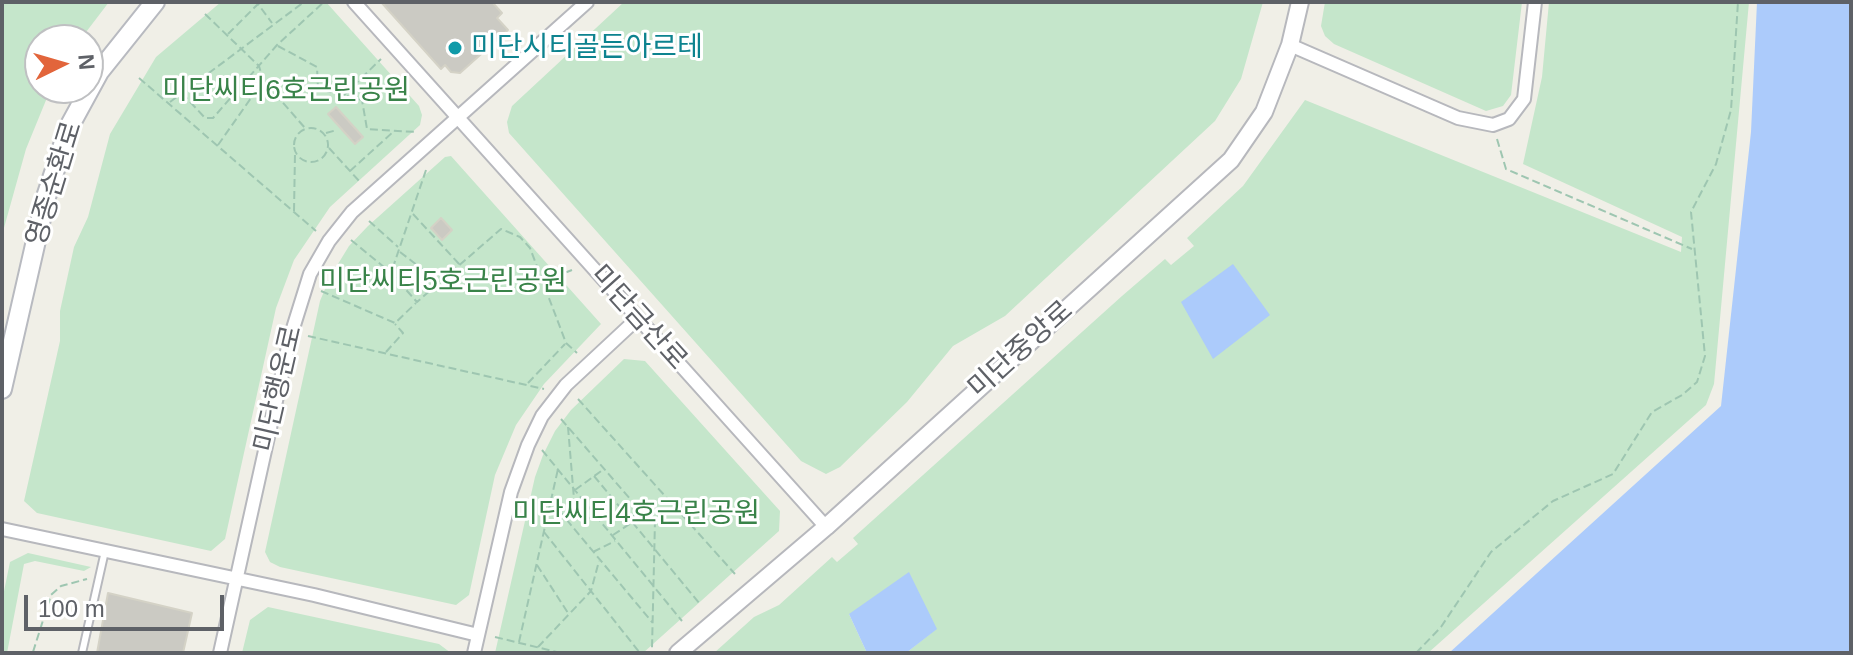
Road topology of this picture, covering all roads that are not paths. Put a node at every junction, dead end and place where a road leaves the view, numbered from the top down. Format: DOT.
graph roads {
  1 [pos="155,2"];
  2 [pos="354,2"];
  3 [pos="587,2"];
  4 [pos="1300,2"];
  5 [pos="1535,2"];
  6 [pos="1290,45"];
  7 [pos="458,118"];
  8 [pos="638,318"];
  9 [pos="2,389"];
  10 [pos="826,527"];
  11 [pos="2,529"];
  12 [pos="105,551"];
  13 [pos="237,579"];
  14 [pos="478,635"];
  15 [pos="82,653"];
  16 [pos="220,653"];
  17 [pos="474,653"];
  18 [pos="678,653"];
  1 -- 9 [label="main road, 영종순환로"];
  2 -- 7 [label="street, 미단금산로"];
  3 -- 7 [label="street, 미단행운로"];
  4 -- 6 [label="street, 미단중앙로"];
  5 -- 6 [label="street"];
  6 -- 10 [label="street, 미단중앙로"];
  7 -- 8 [label="street, 미단금산로"];
  7 -- 13 [label="street, 미단행운로"];
  8 -- 10 [label="street, 미단금산로"];
  8 -- 14 [label="street"];
  10 -- 18 [label="street, 미단중앙로"];
  11 -- 12 [label="street"];
  12 -- 13 [label="street"];
  12 -- 15 [label="lane"];
  13 -- 14 [label="street"];
  13 -- 16 [label="street, 미단행운로"];
  14 -- 17 [label="street"];
}
